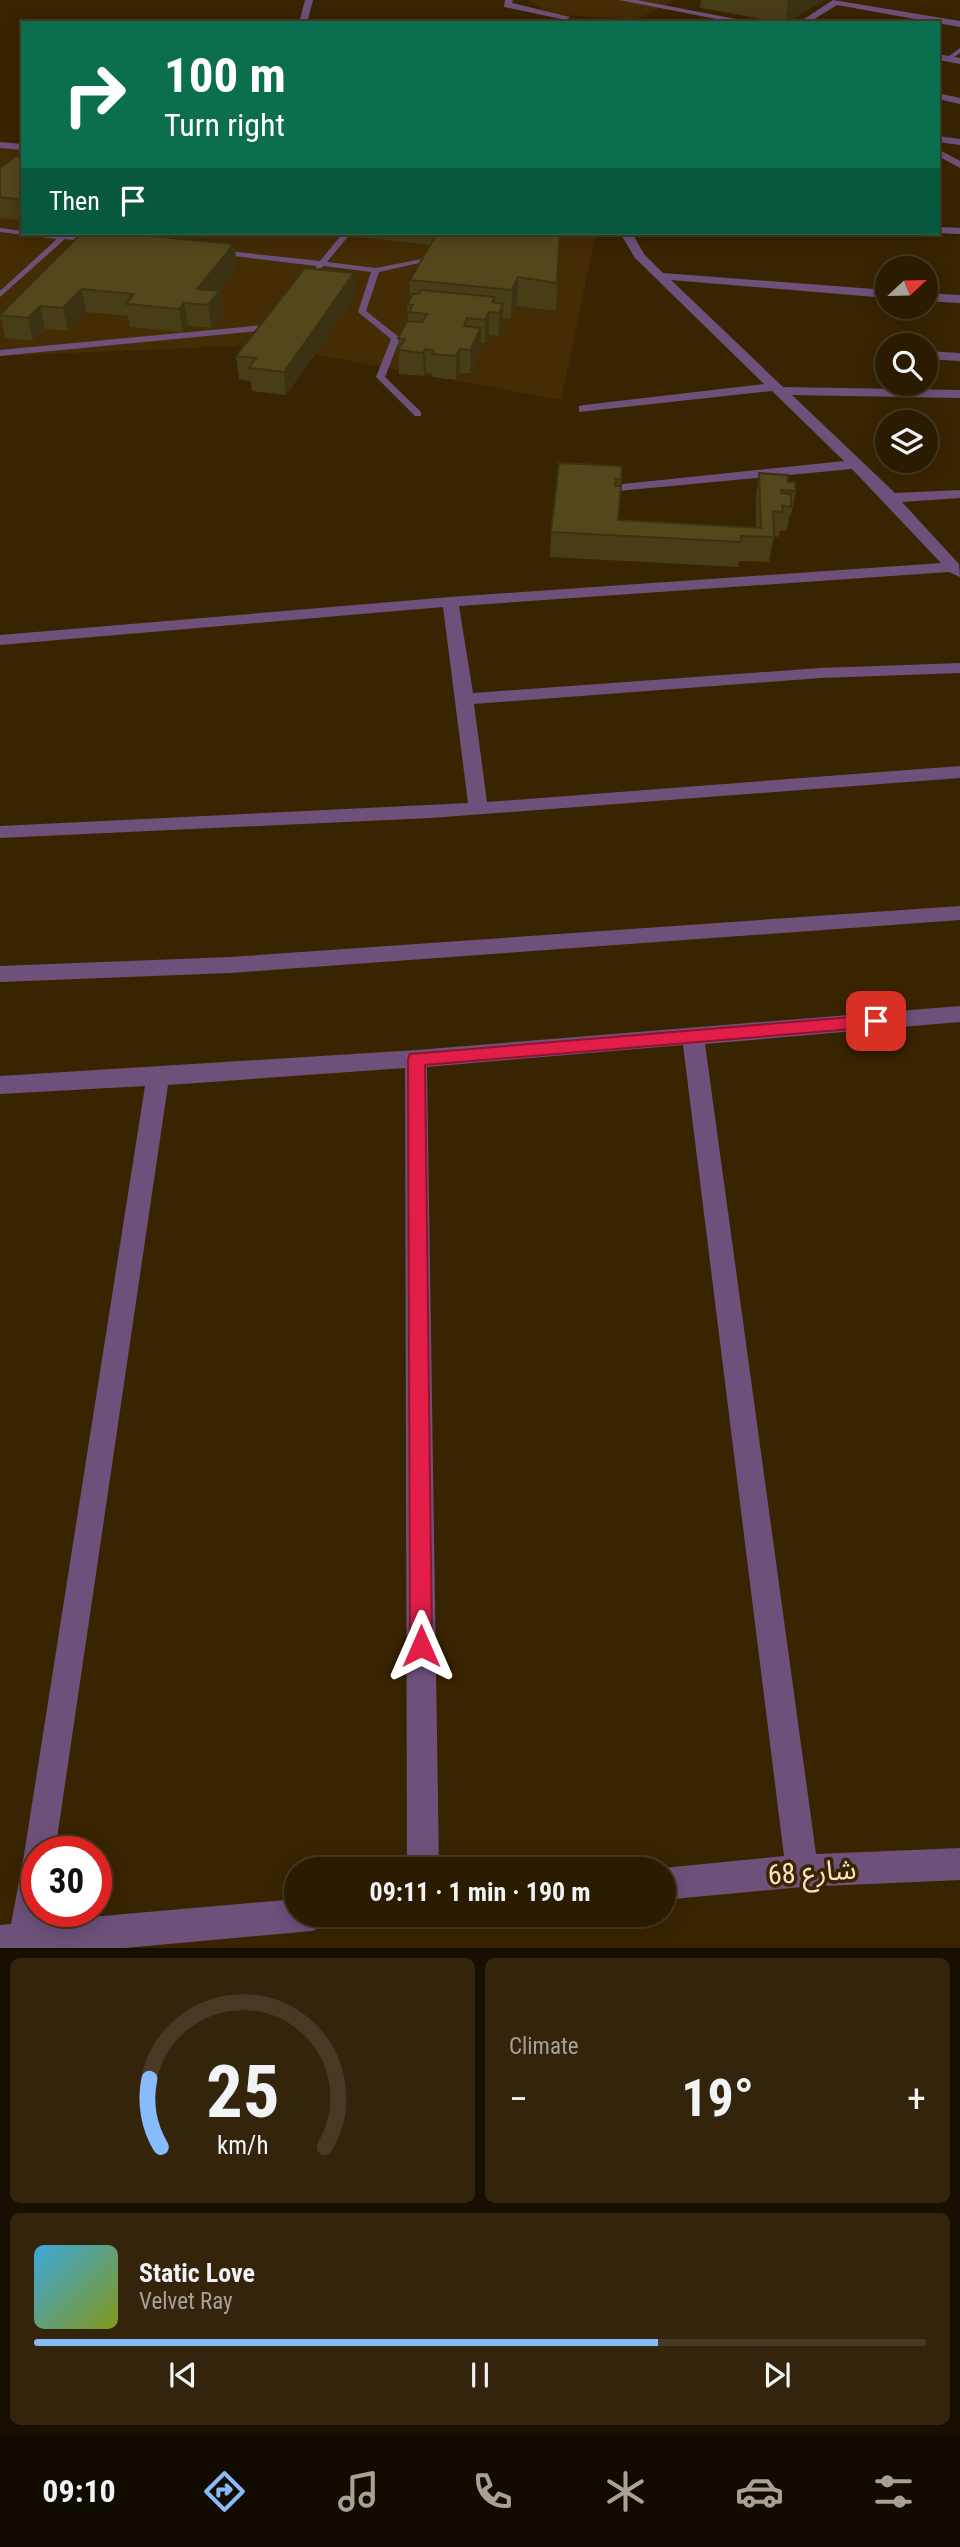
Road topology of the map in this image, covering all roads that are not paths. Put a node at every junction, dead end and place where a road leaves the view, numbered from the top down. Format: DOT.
graph roads {
  1 [pos="309,0"];
  2 [pos="509,0"];
  3 [pos="624,0"];
  4 [pos="837,1"];
  5 [pos="576,12"];
  6 [pos="566,17"];
  7 [pos="304,21"];
  8 [pos="559,21"];
  9 [pos="742,21"];
  10 [pos="805,21"];
  11 [pos="960,24"];
  12 [pos="960,50"];
  13 [pos="943,58"];
  14 [pos="960,61"];
  15 [pos="940,96"];
  16 [pos="960,101"];
  17 [pos="940,139"];
  18 [pos="960,142"];
  19 [pos="0,145"];
  20 [pos="21,147"];
  21 [pos="940,153"];
  22 [pos="960,165"];
  23 [pos="0,230"];
  24 [pos="940,230"];
  25 [pos="960,232"];
  26 [pos="21,233"];
  27 [pos="66,235"];
  28 [pos="345,235"];
  29 [pos="627,235"];
  30 [pos="105,241"];
  31 [pos="214,251"];
  32 [pos="443,257"];
  33 [pos="324,262"];
  34 [pos="376,270"];
  35 [pos="316,271"];
  36 [pos="661,276"];
  37 [pos="875,293"];
  38 [pos="0,295"];
  39 [pos="938,297"];
  40 [pos="960,299"];
  41 [pos="284,309"];
  42 [pos="0,353"];
  43 [pos="938,356"];
  44 [pos="960,358"];
  45 [pos="780,388"];
  46 [pos="960,394"];
  47 [pos="584,409"];
  48 [pos="418,414"];
  49 [pos="856,464"];
  50 [pos="622,488"];
  51 [pos="960,494"];
  52 [pos="891,498"];
  53 [pos="956,571"];
  54 [pos="450,602"];
  55 [pos="0,640"];
  56 [pos="960,668"];
  57 [pos="466,699"];
  58 [pos="960,772"];
  59 [pos="478,808"];
  60 [pos="0,832"];
  61 [pos="960,913"];
  62 [pos="0,974"];
  63 [pos="958,1021"];
  64 [pos="693,1038"];
  65 [pos="416,1059"];
  66 [pos="158,1077"];
  67 [pos="0,1086"];
  68 [pos="40,1836"];
  69 [pos="423,1857"];
  70 [pos="960,1864"];
  71 [pos="802,1871"];
  72 [pos="676,1883"];
  73 [pos="21,1913"];
  74 [pos="284,1917"];
  75 [pos="12,1941"];
  1 -- 7 [label="street"];
  2 -- 6 [label="street"];
  3 -- 9 [label="street"];
  4 -- 10 [label="street"];
  4 -- 11 [label="street"];
  5 -- 6 [label="street"];
  6 -- 8 [label="street"];
  12 -- 13 [label="lane"];
  13 -- 14 [label="street"];
  15 -- 16 [label="street"];
  17 -- 18 [label="street"];
  19 -- 20 [label="street"];
  21 -- 22 [label="street"];
  23 -- 26 [label="lane"];
  24 -- 25 [label="street"];
  27 -- 30 [label="lane"];
  27 -- 38 [label="lane"];
  28 -- 33 [label="lane"];
  29 -- 36 [label="street"];
  31 -- 33 [label="lane"];
  32 -- 34 [label="lane"];
  33 -- 34 [label="lane"];
  33 -- 35 [label="lane"];
  34 -- 48 [label="lane"];
  36 -- 37 [label="street"];
  36 -- 45 [label="street"];
  39 -- 40 [label="street"];
  41 -- 42 [label="lane"];
  43 -- 44 [label="street"];
  45 -- 46 [label="street"];
  45 -- 47 [label="street"];
  45 -- 49 [label="street"];
  49 -- 50 [label="street"];
  49 -- 52 [label="street"];
  51 -- 52 [label="street"];
  52 -- 53 [label="street"];
  53 -- 54 [label="street"];
  54 -- 55 [label="street"];
  54 -- 57 [label="street"];
  56 -- 57 [label="street"];
  57 -- 59 [label="street"];
  58 -- 59 [label="street"];
  59 -- 60 [label="street"];
  61 -- 62 [label="street"];
  63 -- 64 [label="street"];
  64 -- 65 [label="street"];
  64 -- 71 [label="street"];
  65 -- 66 [label="street"];
  65 -- 69 [label="street"];
  66 -- 67 [label="street"];
  66 -- 68 [label="street"];
  70 -- 71 [label="street, شارع 68"];
  71 -- 72 [label="street, شارع 68"];
  73 -- 75 [label="street"];
  74 -- 75 [label="street"];
}
